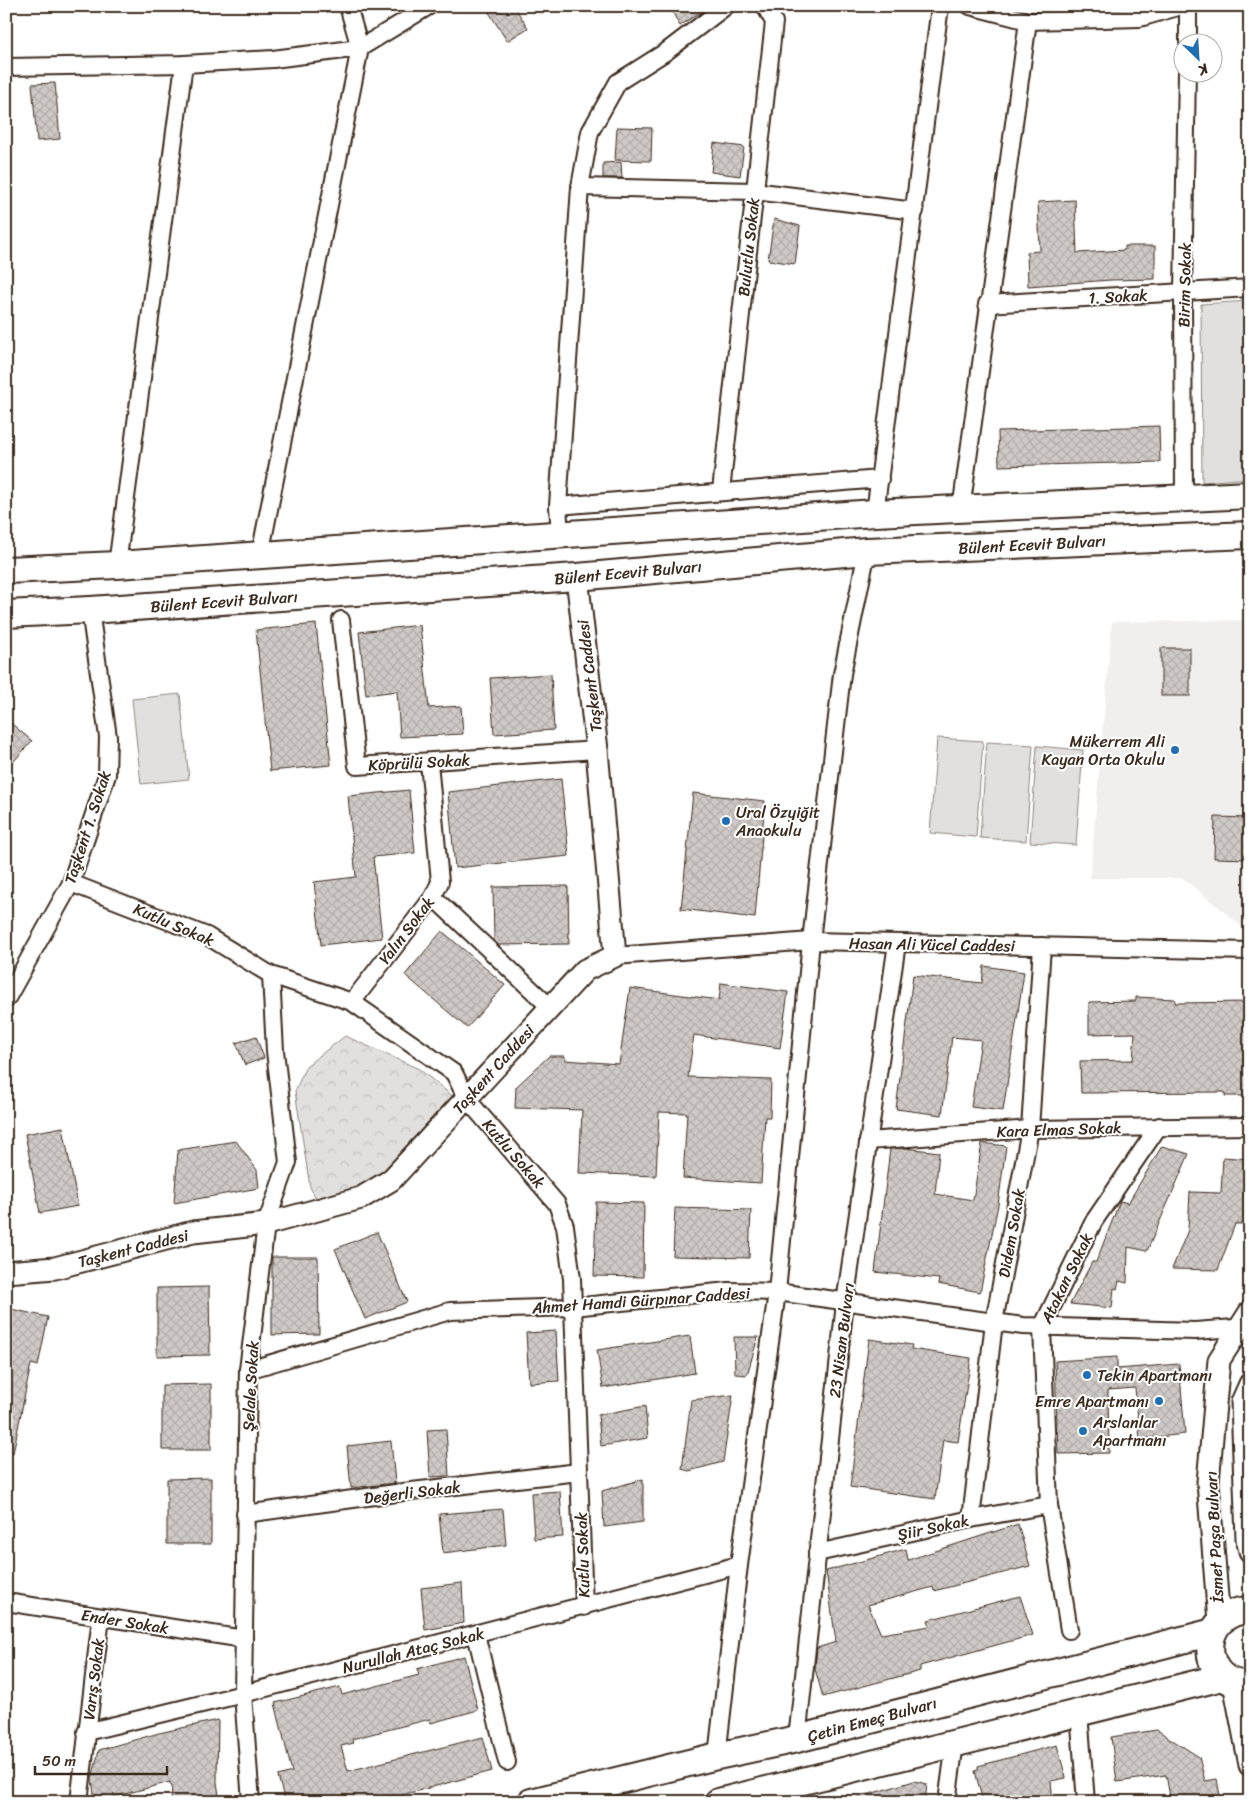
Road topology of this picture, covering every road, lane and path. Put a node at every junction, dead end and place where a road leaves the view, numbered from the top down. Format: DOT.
graph roads {
  1 [pos="348,6"];
  2 [pos="429,6"];
  3 [pos="726,6"];
  4 [pos="765,6"];
  5 [pos="940,6"];
  6 [pos="970,6"];
  7 [pos="1181,6"];
  8 [pos="1188,6"];
  9 [pos="1028,21"];
  10 [pos="1188,32"];
  11 [pos="360,48"];
  12 [pos="184,64"];
  13 [pos="6,67"];
  14 [pos="1187,82"];
  15 [pos="580,188"];
  16 [pos="754,191"];
  17 [pos="915,211"];
  18 [pos="1250,288"];
  19 [pos="1183,292"];
  20 [pos="987,304"];
  21 [pos="880,479"];
  22 [pos="722,491"];
  23 [pos="1250,495"];
  24 [pos="1184,497"];
  25 [pos="558,506"];
  26 [pos="961,510"];
  27 [pos="876,513"];
  28 [pos="560,535"];
  29 [pos="1250,535"];
  30 [pos="867,552"];
  31 [pos="260,555"];
  32 [pos="117,565"];
  33 [pos="6,570"];
  34 [pos="577,577"];
  35 [pos="90,610"];
  36 [pos="6,614"];
  37 [pos="341,620"];
  38 [pos="597,750"];
  39 [pos="429,762"];
  40 [pos="71,883"];
  41 [pos="433,897"];
  42 [pos="812,942"];
  43 [pos="897,943"];
  44 [pos="1042,946"];
  45 [pos="1250,951"];
  46 [pos="615,956"];
  47 [pos="271,975"];
  48 [pos="6,1000"];
  49 [pos="352,1002"];
  50 [pos="550,1007"];
  51 [pos="467,1099"];
  52 [pos="1159,1126"];
  53 [pos="1250,1126"];
  54 [pos="1030,1129"];
  55 [pos="868,1141"];
  56 [pos="266,1224"];
  57 [pos="6,1272"];
  58 [pos="777,1292"];
  59 [pos="845,1303"];
  60 [pos="573,1307"];
  61 [pos="994,1322"];
  62 [pos="1247,1322"];
  63 [pos="1042,1327"];
  64 [pos="248,1370"];
  65 [pos="1250,1384"];
  66 [pos="579,1472"];
  67 [pos="1049,1505"];
  68 [pos="245,1514"];
  69 [pos="971,1519"];
  70 [pos="1250,1551"];
  71 [pos="817,1553"];
  72 [pos="739,1565"];
  73 [pos="6,1602"];
  74 [pos="584,1606"];
  75 [pos="1250,1610"];
  76 [pos="101,1617"];
  77 [pos="1216,1627"];
  78 [pos="1069,1630"];
  79 [pos="476,1634"];
  80 [pos="244,1639"];
  81 [pos="1236,1681"];
  82 [pos="243,1694"];
  83 [pos="1079,1712"];
  84 [pos="86,1732"];
  85 [pos="797,1739"];
  86 [pos="956,1743"];
  87 [pos="717,1756"];
  88 [pos="507,1762"];
  89 [pos="1250,1765"];
  90 [pos="786,1793"];
  91 [pos="79,1802"];
  92 [pos="251,1802"];
  93 [pos="531,1802"];
  94 [pos="718,1802"];
  95 [pos="947,1802"];
  96 [pos="1086,1802"];
  1 -- 11 [label="street"];
  2 -- 11 [label="street"];
  3 -- 15 [label="street"];
  4 -- 16 [label="street, Bulutlu Sokak"];
  5 -- 17 [label="street"];
  6 -- 9 [label="street"];
  7 -- 9 [label="street"];
  8 -- 10 [label="street"];
  9 -- 20 [label="street"];
  11 -- 12 [label="street"];
  11 -- 31 [label="street"];
  12 -- 13 [label="street"];
  12 -- 32 [label="street"];
  14 -- 19 [label="street, Birim Sokak"];
  15 -- 16 [label="street"];
  15 -- 25 [label="street"];
  16 -- 17 [label="street"];
  16 -- 22 [label="street, Bulutlu Sokak"];
  17 -- 21 [label="street"];
  18 -- 19 [label="street, 1. Sokak"];
  19 -- 20 [label="street, 1. Sokak"];
  19 -- 24 [label="street, Birim Sokak"];
  20 -- 26 [label="street"];
  21 -- 22 [label="street"];
  21 -- 27 [label="street"];
  22 -- 25 [label="street"];
  23 -- 24 [label="main road"];
  24 -- 26 [label="main road"];
  25 -- 28 [label="street"];
  26 -- 27 [label="main road"];
  27 -- 28 [label="main road"];
  28 -- 31 [label="main road"];
  29 -- 30 [label="main road, Bülent Ecevit Bulvarı"];
  30 -- 34 [label="main road, Bülent Ecevit Bulvarı"];
  30 -- 42 [label="street"];
  31 -- 32 [label="main road"];
  32 -- 33 [label="main road"];
  34 -- 35 [label="main road, Bülent Ecevit Bulvarı"];
  34 -- 38 [label="street, Taşkent Caddesi"];
  35 -- 36 [label="main road, Bülent Ecevit Bulvarı"];
  35 -- 40 [label="street, Taşkent 1. Sokak"];
  37 -- 39 [label="street, Köprülü Sokak"];
  38 -- 39 [label="street, Köprülü Sokak"];
  38 -- 46 [label="street, Taşkent Caddesi"];
  39 -- 41 [label="street, Yalın Sokak"];
  40 -- 47 [label="street, Kutlu Sokak"];
  40 -- 48 [label="street, Taşkent 1. Sokak"];
  41 -- 49 [label="street, Yalın Sokak"];
  41 -- 50 [label="street"];
  42 -- 43 [label="street, Hasan Ali Yücel Caddesi"];
  42 -- 46 [label="street, Hasan Ali Yücel Caddesi"];
  42 -- 58 [label="street"];
  43 -- 44 [label="street, Hasan Ali Yücel Caddesi"];
  43 -- 55 [label="street, 23 Nisan Bulvarı"];
  44 -- 45 [label="street, Hasan Ali Yücel Caddesi"];
  44 -- 54 [label="street, Didem Sokak"];
  46 -- 50 [label="street, Taşkent Caddesi"];
  47 -- 49 [label="street, Kutlu Sokak"];
  47 -- 56 [label="street, Şelale Sokak"];
  49 -- 51 [label="street, Kutlu Sokak"];
  50 -- 51 [label="street, Taşkent Caddesi"];
  51 -- 56 [label="street, Taşkent Caddesi"];
  51 -- 60 [label="street, Kutlu Sokak"];
  52 -- 53 [label="street, Kara Elmas Sokak"];
  52 -- 54 [label="street, Kara Elmas Sokak"];
  52 -- 63 [label="street, Atakan Sokak"];
  54 -- 55 [label="street, Kara Elmas Sokak"];
  54 -- 61 [label="street, Didem Sokak"];
  55 -- 59 [label="street, 23 Nisan Bulvarı"];
  56 -- 57 [label="street, Taşkent Caddesi"];
  56 -- 64 [label="street, Şelale Sokak"];
  58 -- 59 [label="street, Ahmet Hamdi Gürpınar Caddesi"];
  58 -- 60 [label="street, Ahmet Hamdi Gürpınar Caddesi"];
  58 -- 72 [label="street"];
  59 -- 61 [label="street, Ahmet Hamdi Gürpınar Caddesi"];
  59 -- 71 [label="street, 23 Nisan Bulvarı"];
  60 -- 64 [label="street, Ahmet Hamdi Gürpınar Caddesi"];
  60 -- 66 [label="street, Kutlu Sokak"];
  61 -- 63 [label="street, Ahmet Hamdi Gürpınar Caddesi"];
  61 -- 69 [label="street, Didem Sokak"];
  62 -- 63 [label="street, Ahmet Hamdi Gürpınar Caddesi"];
  62 -- 77 [label="street, İsmet Paşa Bulvarı"];
  63 -- 67 [label="street, Atakan Sokak"];
  64 -- 68 [label="street, Şelale Sokak"];
  65 -- 70 [label="street, İsmet Paşa Bulvarı"];
  66 -- 68 [label="street, Değerli Sokak"];
  66 -- 74 [label="street, Kutlu Sokak"];
  67 -- 69 [label="street, Şiir Sokak"];
  67 -- 78 [label="street, Atakan Sokak"];
  68 -- 80 [label="street, Şelale Sokak"];
  69 -- 71 [label="street, Şiir Sokak"];
  71 -- 85 [label="street, 23 Nisan Bulvarı"];
  72 -- 74 [label="street, Nurullah Ataç Sokak"];
  72 -- 87 [label="street"];
  73 -- 76 [label="street, Ender Sokak"];
  74 -- 79 [label="street, Nurullah Ataç Sokak"];
  75 -- 77 [label="main road, Çetin Emeç Bulvarı"];
  76 -- 80 [label="street, Ender Sokak"];
  76 -- 84 [label="street, Varış Sokak"];
  77 -- 81 [label="main road"];
  77 -- 85 [label="main road, Çetin Emeç Bulvarı"];
  79 -- 82 [label="street, Nurullah Ataç Sokak"];
  79 -- 88 [label="street"];
  80 -- 82 [label="street, Şelale Sokak"];
  81 -- 83 [label="main road"];
  81 -- 89 [label="street"];
  82 -- 84 [label="street, Nurullah Ataç Sokak"];
  82 -- 92 [label="street, Şelale Sokak"];
  83 -- 86 [label="main road"];
  83 -- 96 [label="street"];
  84 -- 91 [label="street, Varış Sokak"];
  85 -- 87 [label="main road, Çetin Emeç Bulvarı"];
  86 -- 90 [label="main road"];
  86 -- 95 [label="street"];
  87 -- 93 [label="main road, Çetin Emeç Bulvarı"];
  90 -- 94 [label="main road"];
}
